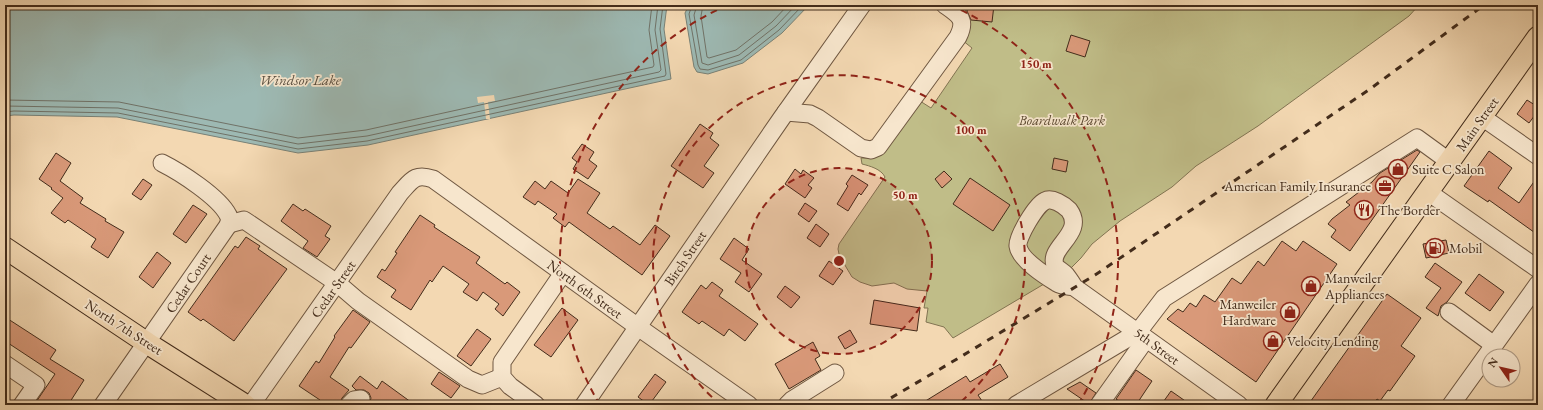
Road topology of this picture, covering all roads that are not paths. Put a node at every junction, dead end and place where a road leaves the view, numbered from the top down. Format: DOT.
graph roads {
  1 [pos="862,5"];
  2 [pos="945,5"];
  3 [pos="1538,37"];
  4 [pos="786,112"];
  5 [pos="1482,117"];
  6 [pos="1538,156"];
  7 [pos="1450,162"];
  8 [pos="162,163"];
  9 [pos="419,177"];
  10 [pos="1428,192"];
  11 [pos="229,224"];
  12 [pos="5,248"];
  13 [pos="1538,269"];
  14 [pos="563,273"];
  15 [pos="337,282"];
  16 [pos="1538,284"];
  17 [pos="1074,287"];
  18 [pos="1449,312"];
  19 [pos="638,327"];
  20 [pos="1142,336"];
  21 [pos="147,343"];
  22 [pos="1494,345"];
  23 [pos="5,364"];
  24 [pos="835,373"];
  25 [pos="502,377"];
  26 [pos="516,399"];
  27 [pos="22,405"];
  28 [pos="103,405"];
  29 [pos="245,405"];
  30 [pos="251,405"];
  31 [pos="536,405"];
  32 [pos="584,405"];
  33 [pos="750,405"];
  34 [pos="787,405"];
  35 [pos="1016,405"];
  36 [pos="1099,405"];
  37 [pos="1239,405"];
  38 [pos="1276,405"];
  39 [pos="1451,405"];
  1 -- 4 [label="street, Birch Street"];
  2 -- 4 [label="street"];
  3 -- 5 [label="main road, Main Street"];
  4 -- 19 [label="street, Birch Street"];
  5 -- 6 [label="street"];
  5 -- 7 [label="main road, Main Street"];
  7 -- 10 [label="main road, Main Street"];
  7 -- 20 [label="street"];
  8 -- 11 [label="street"];
  9 -- 14 [label="street, North 6th Street"];
  9 -- 15 [label="street, Cedar Street"];
  10 -- 13 [label="street"];
  10 -- 38 [label="main road, Main Street"];
  11 -- 15 [label="street"];
  11 -- 21 [label="street, Cedar Court"];
  12 -- 21 [label="main road, North 7th Street"];
  14 -- 19 [label="street, North 6th Street"];
  14 -- 25 [label="street"];
  15 -- 25 [label="street"];
  15 -- 30 [label="street, Cedar Street"];
  16 -- 22 [label="street"];
  17 -- 17 [label="street"];
  17 -- 20 [label="street, 5th Street"];
  18 -- 22 [label="street"];
  19 -- 32 [label="street, Birch Street"];
  19 -- 33 [label="street, North 6th Street"];
  20 -- 35 [label="street"];
  20 -- 36 [label="street"];
  20 -- 37 [label="street, 5th Street"];
  21 -- 28 [label="street, Cedar Court"];
  21 -- 29 [label="main road, North 7th Street"];
  22 -- 39 [label="street"];
  23 -- 27 [label="street"];
  24 -- 34 [label="street"];
  25 -- 26 [label="street"];
  26 -- 31 [label="street"];
}
